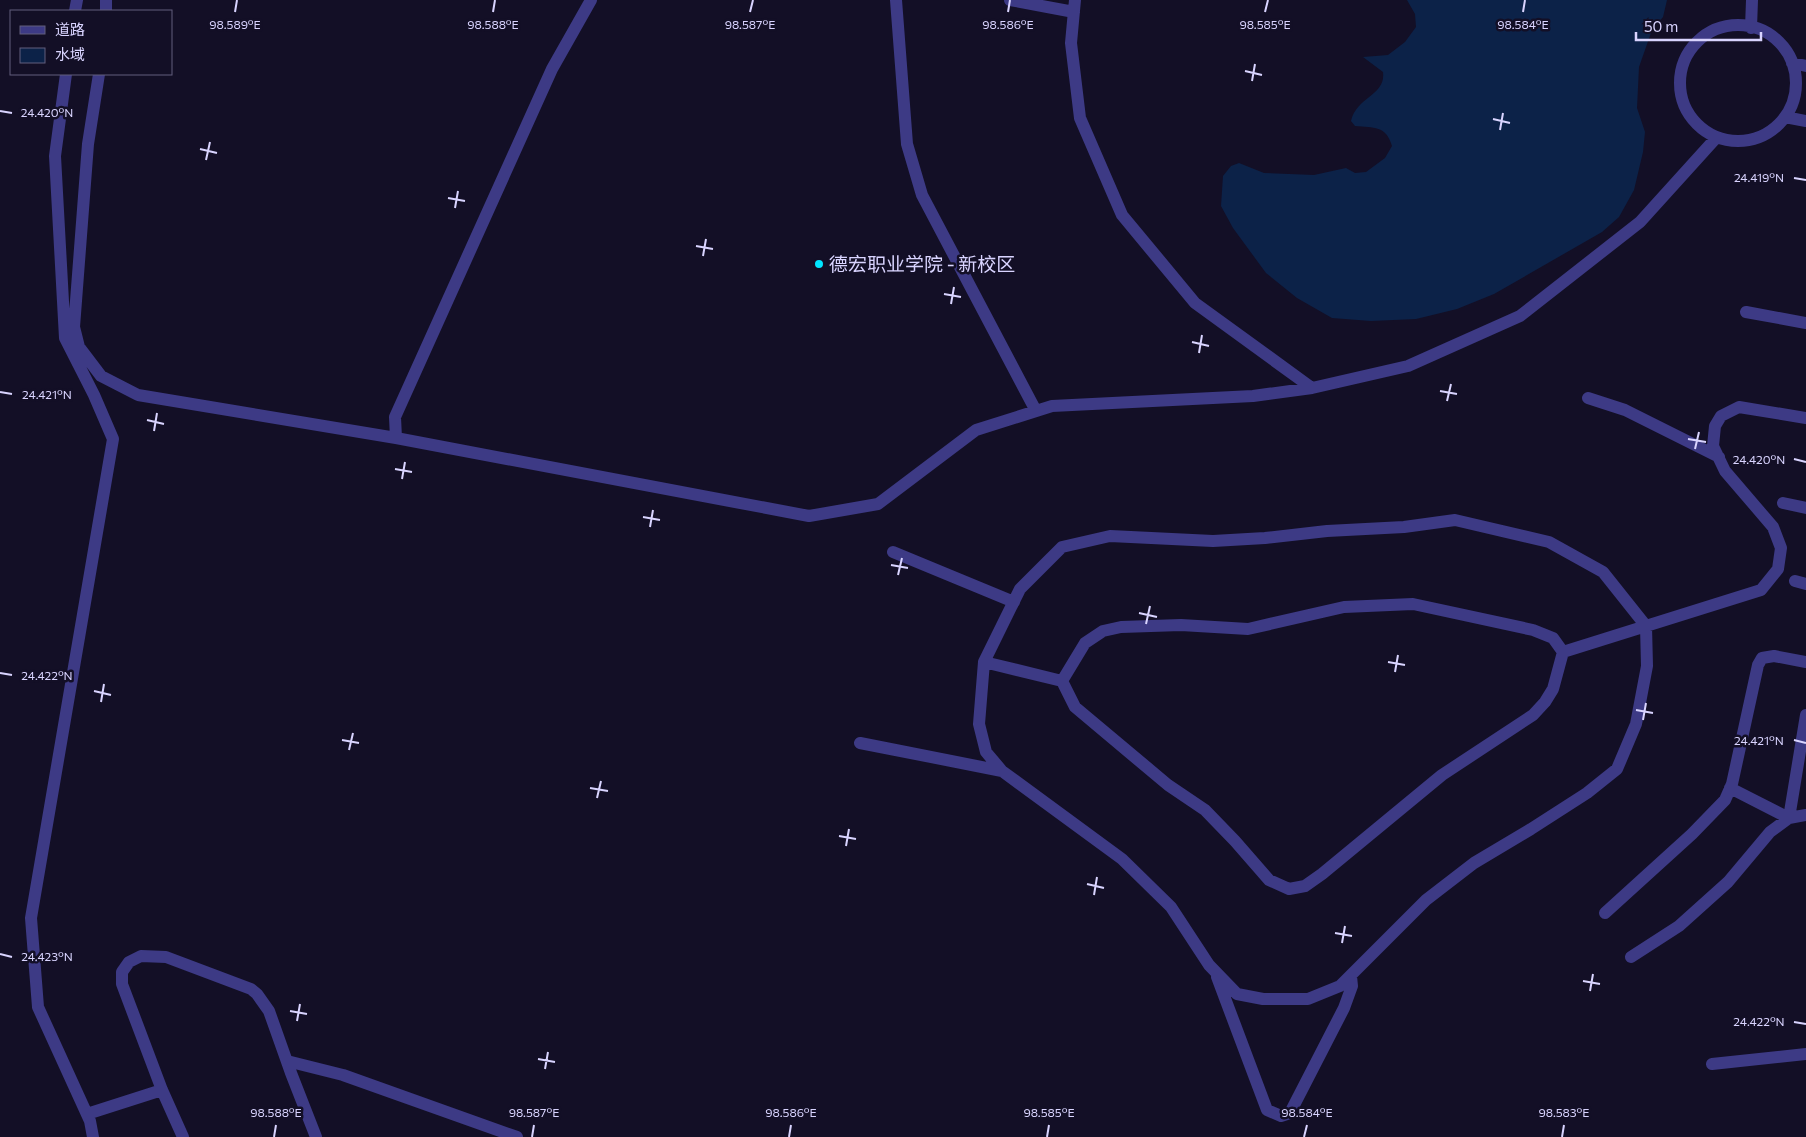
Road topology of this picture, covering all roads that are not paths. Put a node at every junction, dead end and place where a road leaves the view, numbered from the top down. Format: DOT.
graph roads {
  1 [pos="591,0"];
  2 [pos="896,0"];
  3 [pos="1010,0"];
  4 [pos="1752,0"];
  5 [pos="1074,6"];
  6 [pos="1751,28"];
  7 [pos="1792,63"];
  8 [pos="1806,66"];
  9 [pos="66,75"];
  10 [pos="99,75"];
  11 [pos="1785,117"];
  12 [pos="1806,121"];
  13 [pos="1716,138"];
  14 [pos="1746,312"];
  15 [pos="1806,324"];
  16 [pos="1312,388"];
  17 [pos="1588,398"];
  18 [pos="1036,411"];
  19 [pos="1806,418"];
  20 [pos="396,438"];
  21 [pos="1719,457"];
  22 [pos="1783,503"];
  23 [pos="1806,508"];
  24 [pos="893,552"];
  25 [pos="1014,602"];
  26 [pos="1646,626"];
  27 [pos="1563,652"];
  28 [pos="984,662"];
  29 [pos="1806,662"];
  30 [pos="1062,681"];
  31 [pos="1806,715"];
  32 [pos="1804,734"];
  33 [pos="860,743"];
  34 [pos="1002,771"];
  35 [pos="1730,788"];
  36 [pos="1806,815"];
  37 [pos="1789,818"];
  38 [pos="1605,913"];
  39 [pos="1631,957"];
  40 [pos="1216,972"];
  41 [pos="1351,976"];
  42 [pos="1806,1054"];
  43 [pos="287,1061"];
  44 [pos="1712,1064"];
  45 [pos="162,1090"];
  46 [pos="87,1114"];
  47 [pos="93,1137"];
  48 [pos="183,1137"];
  49 [pos="316,1137"];
  50 [pos="517,1137"];
  1 -- 20 [label="street"];
  2 -- 18 [label="street"];
  3 -- 5 [label="street"];
  4 -- 6 [label="street"];
  5 -- 16 [label="street"];
  6 -- 7 [label="street"];
  6 -- 13 [label="street"];
  7 -- 8 [label="street"];
  7 -- 11 [label="street"];
  9 -- 46 [label="street"];
  10 -- 20 [label="street"];
  11 -- 12 [label="street"];
  11 -- 13 [label="street"];
  13 -- 16 [label="street"];
  14 -- 15 [label="street"];
  16 -- 18 [label="street"];
  17 -- 21 [label="street"];
  18 -- 20 [label="street"];
  19 -- 21 [label="street"];
  21 -- 26 [label="street"];
  22 -- 23 [label="street"];
  24 -- 25 [label="street"];
  25 -- 26 [label="street"];
  25 -- 28 [label="street"];
  26 -- 27 [label="street"];
  26 -- 41 [label="street"];
  27 -- 30 [label="street"];
  27 -- 30 [label="street"];
  28 -- 30 [label="street"];
  28 -- 34 [label="street"];
  29 -- 35 [label="street"];
  31 -- 32 [label="street"];
  32 -- 37 [label="street"];
  33 -- 34 [label="street"];
  34 -- 40 [label="street"];
  35 -- 37 [label="street"];
  35 -- 38 [label="street"];
  36 -- 37 [label="street"];
  37 -- 39 [label="street"];
  40 -- 41 [label="street"];
  40 -- 41 [label="street"];
  42 -- 44 [label="street"];
  43 -- 45 [label="street"];
  43 -- 49 [label="street"];
  43 -- 50 [label="street"];
  45 -- 46 [label="street"];
  45 -- 48 [label="street"];
  46 -- 47 [label="street"];
}
